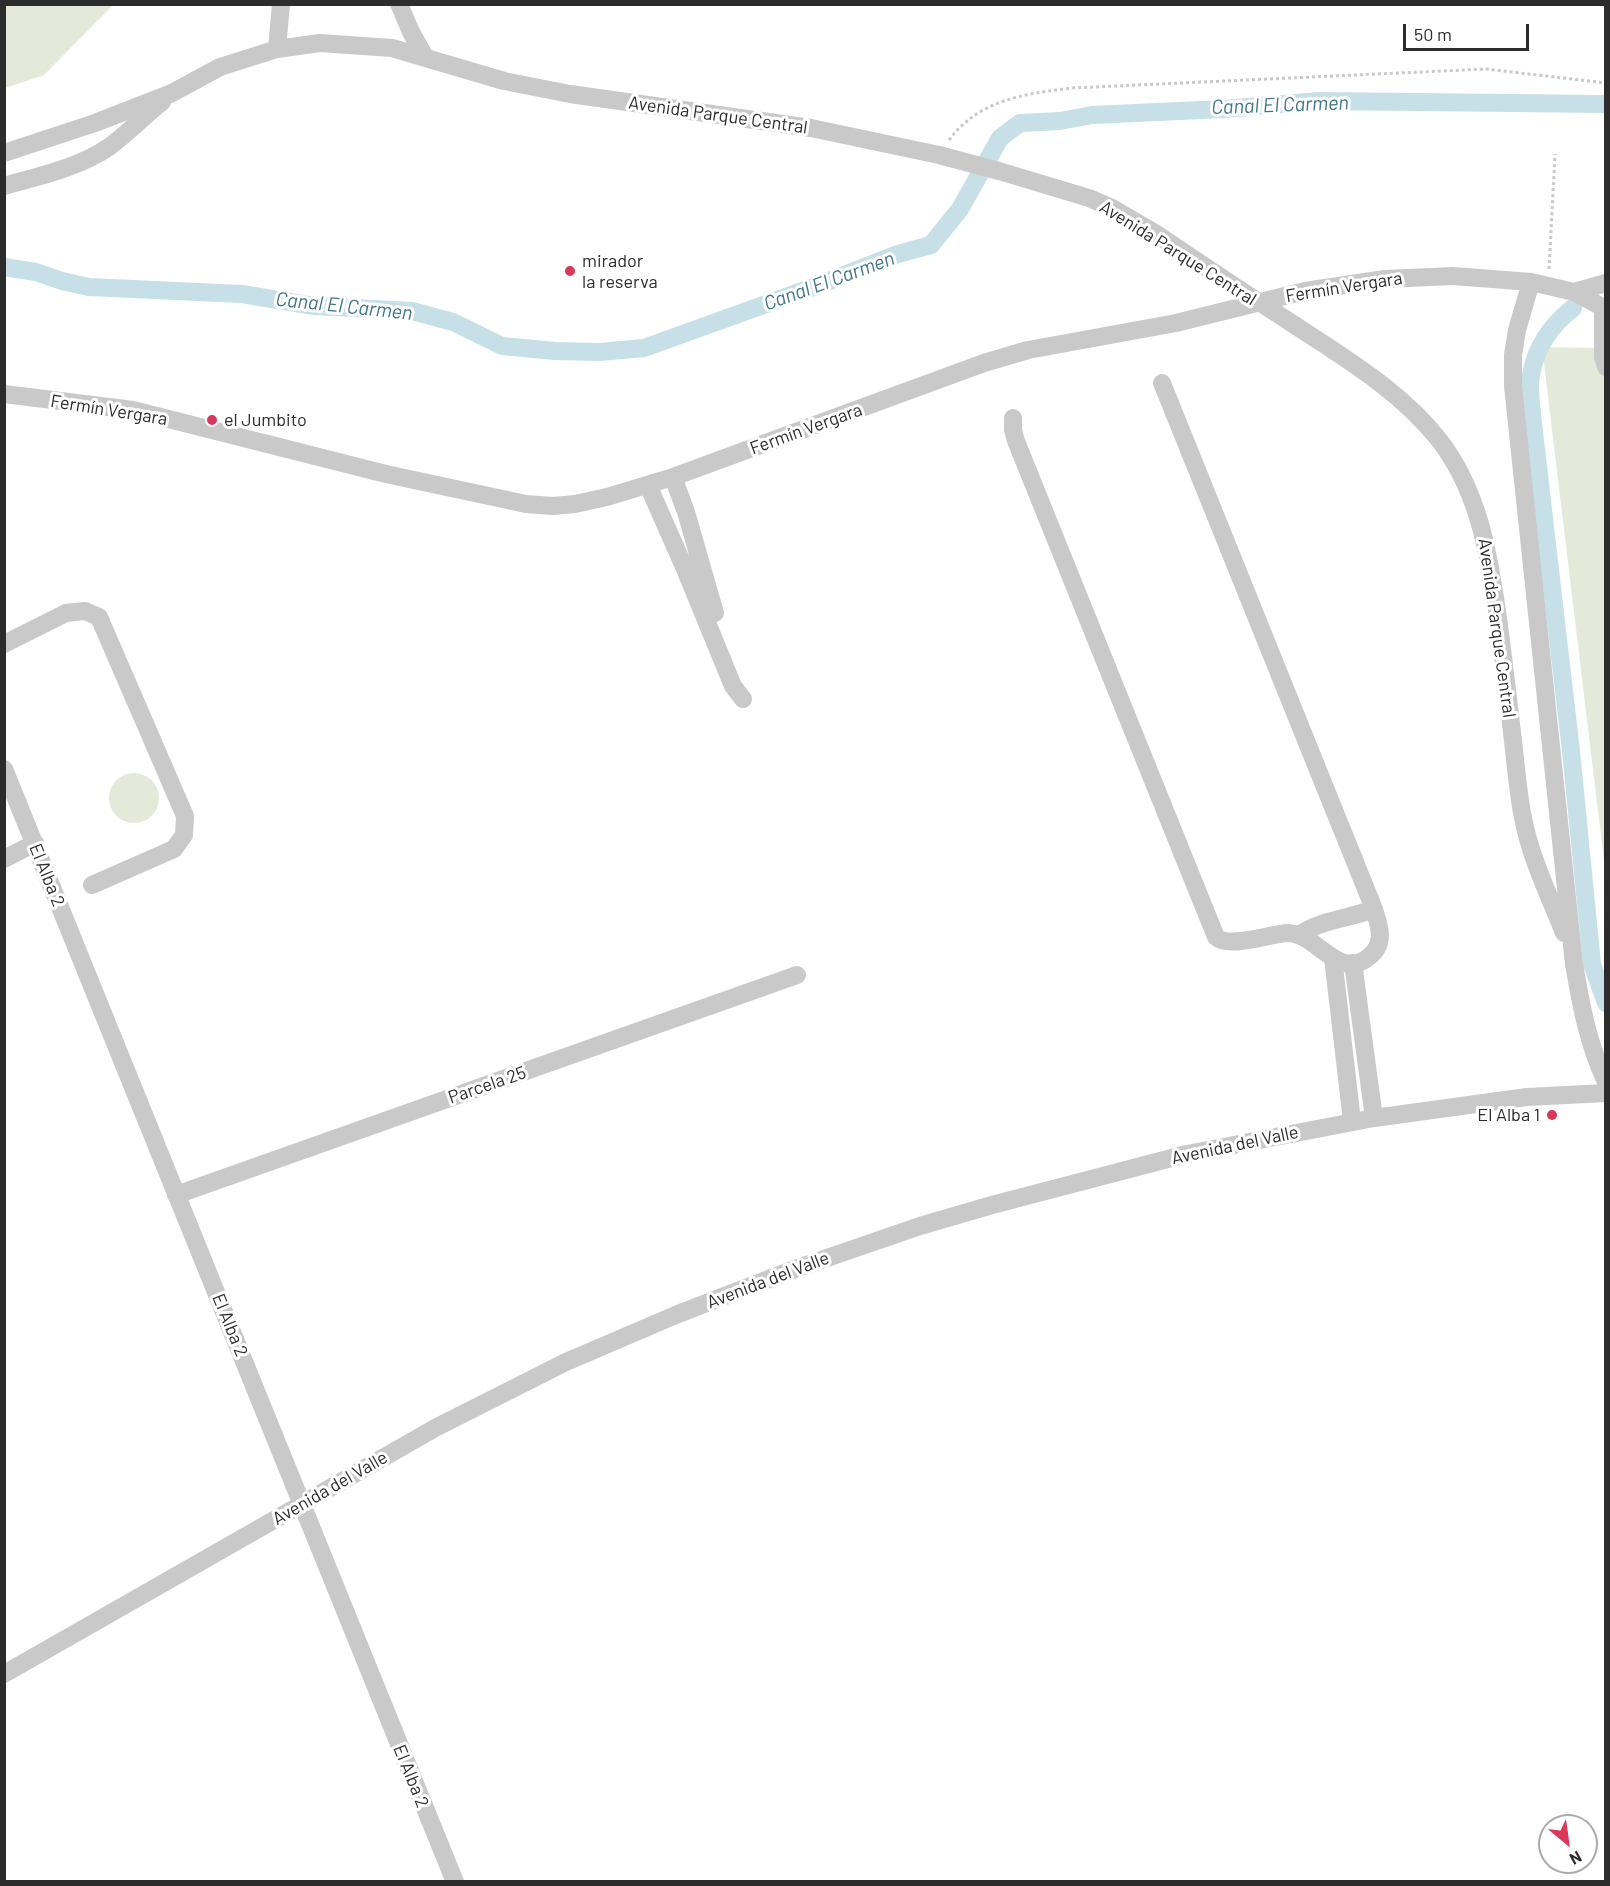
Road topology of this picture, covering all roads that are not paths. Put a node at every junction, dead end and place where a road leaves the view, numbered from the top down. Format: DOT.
graph roads {
  1 [pos="281,4"];
  2 [pos="399,4"];
  3 [pos="277,49"];
  4 [pos="425,57"];
  5 [pos="172,93"];
  6 [pos="4,153"];
  7 [pos="4,186"];
  8 [pos="1540,284"];
  9 [pos="1605,284"];
  10 [pos="1574,292"];
  11 [pos="1604,308"];
  12 [pos="1605,367"];
  13 [pos="1162,382"];
  14 [pos="4,394"];
  15 [pos="1012,418"];
  16 [pos="673,477"];
  17 [pos="648,485"];
  18 [pos="4,644"];
  19 [pos="4,769"];
  20 [pos="35,843"];
  21 [pos="4,859"];
  22 [pos="92,885"];
  23 [pos="1374,909"];
  24 [pos="1299,934"];
  25 [pos="1333,958"];
  26 [pos="1353,963"];
  27 [pos="1574,964"];
  28 [pos="797,975"];
  29 [pos="1605,1082"];
  30 [pos="1605,1093"];
  31 [pos="1374,1118"];
  32 [pos="1352,1121"];
  33 [pos="176,1195"];
  34 [pos="301,1504"];
  35 [pos="4,1674"];
  36 [pos="454,1881"];
  1 -- 3 [label="street"];
  2 -- 4 [label="street"];
  3 -- 4 [label="street, Avenida Parque Central"];
  3 -- 5 [label="street, Avenida Parque Central"];
  4 -- 27 [label="street, Avenida Parque Central, bridge"];
  5 -- 6 [label="street, Avenida Parque Central"];
  5 -- 7 [label="street, Avenida Parque Central"];
  8 -- 10 [label="street, Fermín Vergara"];
  8 -- 16 [label="street, Fermín Vergara"];
  8 -- 27 [label="street"];
  9 -- 10 [label="street"];
  10 -- 11 [label="street, Fermín Vergara"];
  11 -- 12 [label="street"];
  13 -- 23 [label="street"];
  14 -- 17 [label="street, Fermín Vergara"];
  15 -- 24 [label="street"];
  16 -- 17 [label="street, Fermín Vergara"];
  16 -- 17 [label="street"];
  18 -- 22 [label="street"];
  19 -- 20 [label="street, El Alba 2"];
  20 -- 21 [label="street"];
  20 -- 33 [label="street, El Alba 2"];
  23 -- 24 [label="street"];
  23 -- 26 [label="street"];
  24 -- 25 [label="street"];
  25 -- 26 [label="street"];
  25 -- 32 [label="street"];
  26 -- 31 [label="street"];
  27 -- 29 [label="street"];
  28 -- 33 [label="street, Parcela 25"];
  30 -- 31 [label="street, Avenida del Valle"];
  31 -- 32 [label="street, Avenida del Valle"];
  32 -- 34 [label="street, Avenida del Valle"];
  33 -- 34 [label="street, El Alba 2"];
  34 -- 35 [label="street, Avenida del Valle"];
  34 -- 36 [label="street, El Alba 2"];
}
